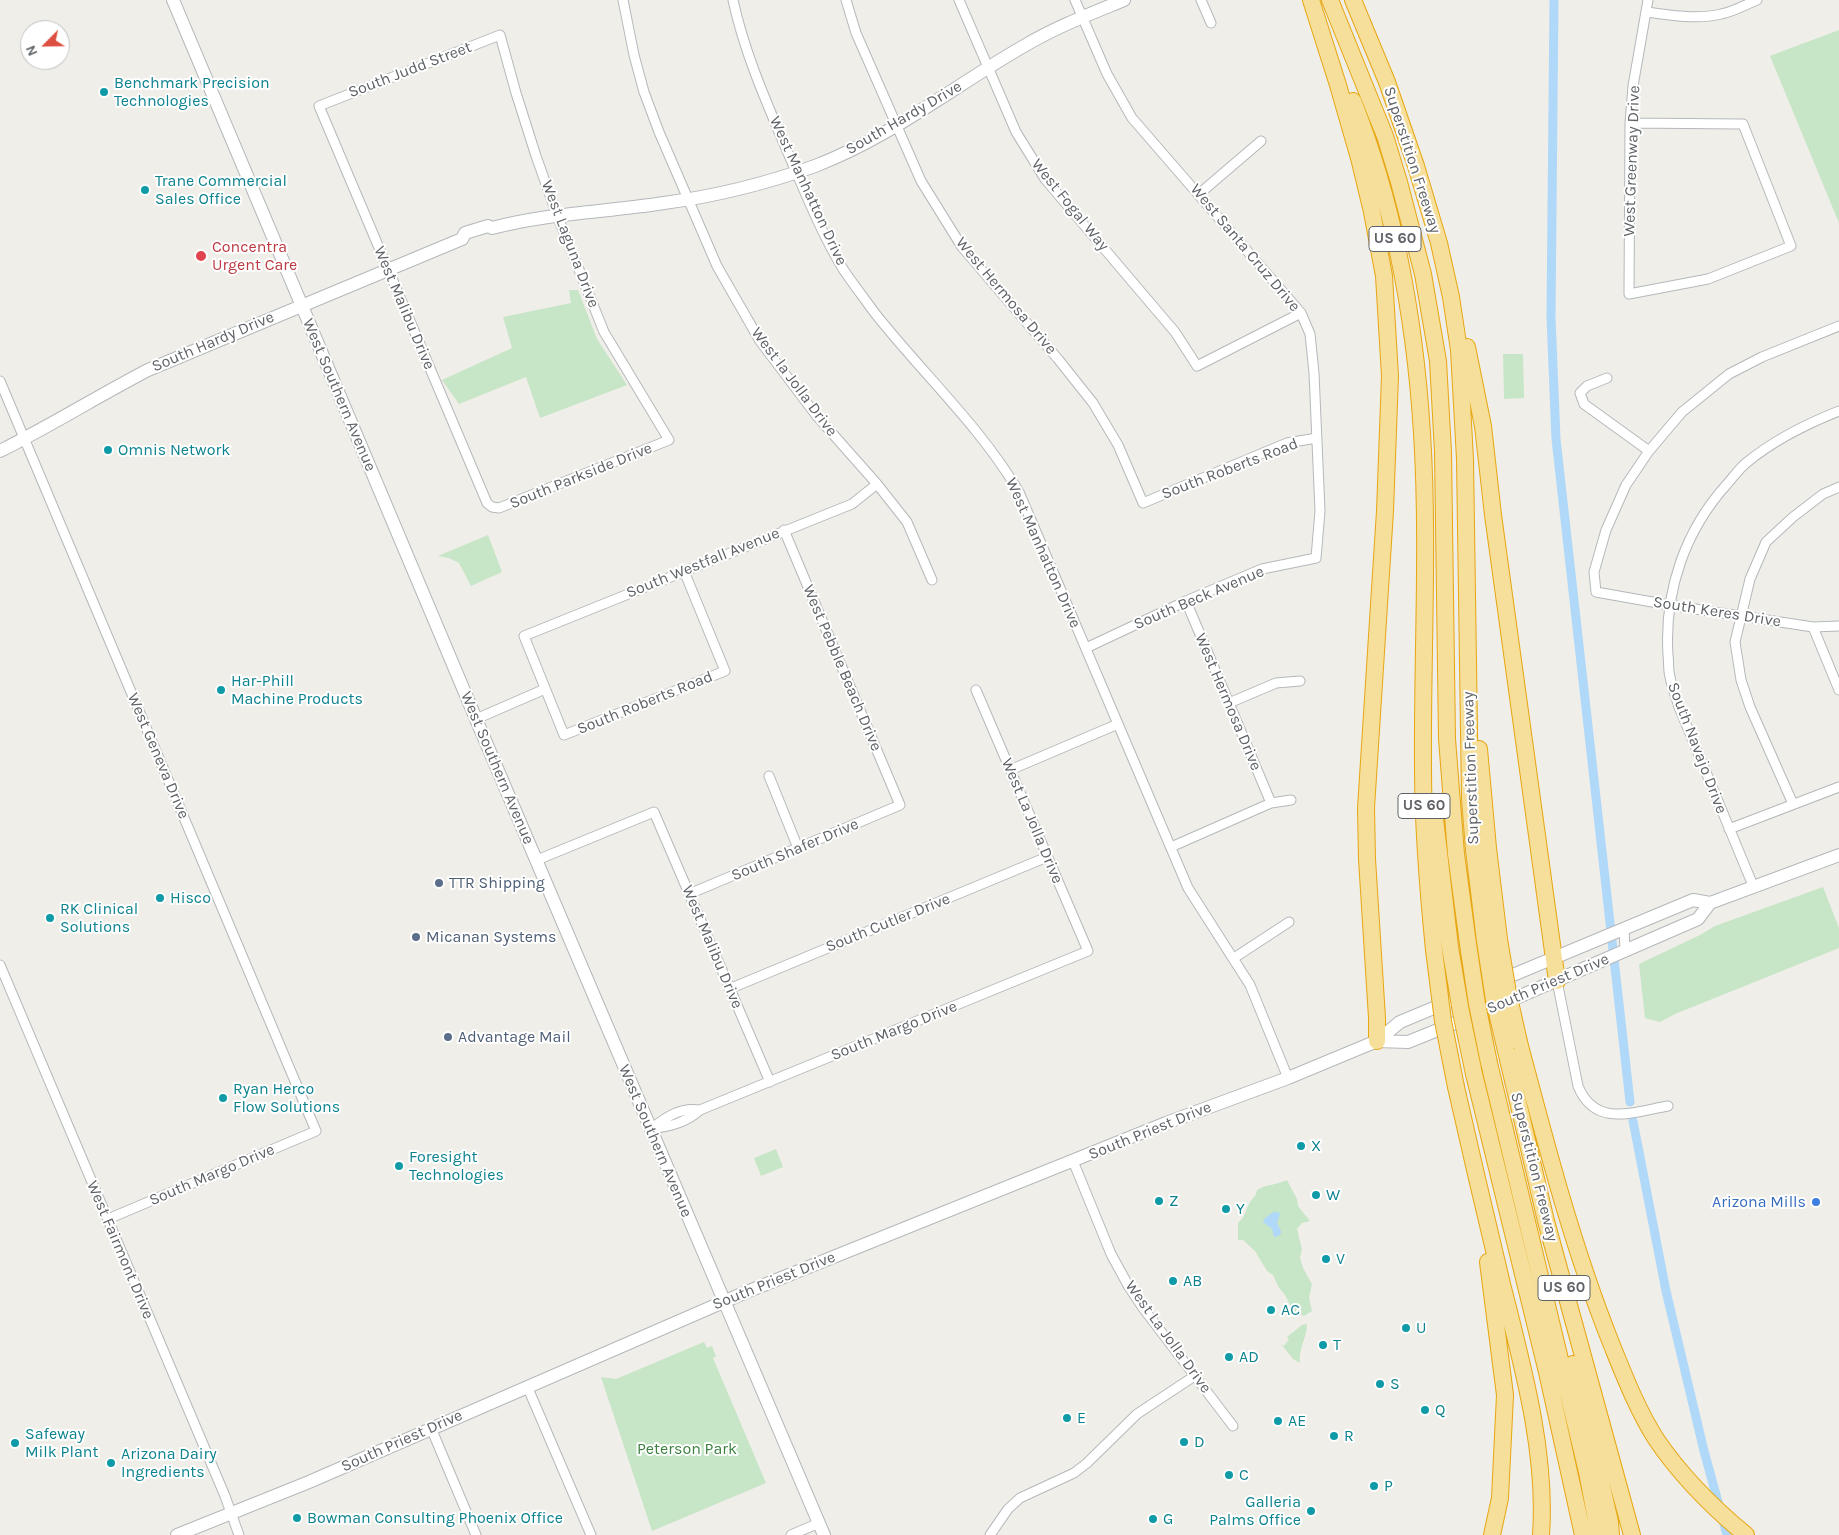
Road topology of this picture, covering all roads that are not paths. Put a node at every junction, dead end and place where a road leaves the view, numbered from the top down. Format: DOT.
graph roads {
  1 [pos="173,0"];
  2 [pos="623,0"];
  3 [pos="733,0"];
  4 [pos="846,0"];
  5 [pos="959,0"];
  6 [pos="1075,0"];
  7 [pos="1124,0"];
  8 [pos="1201,0"];
  9 [pos="1311,0"];
  10 [pos="1330,0"];
  11 [pos="1353,0"];
  12 [pos="1648,0"];
  13 [pos="1757,0"];
  14 [pos="1646,12"];
  15 [pos="1082,18"];
  16 [pos="1211,24"];
  17 [pos="500,35"];
  18 [pos="988,68"];
  19 [pos="319,106"];
  20 [pos="1630,123"];
  21 [pos="896,126"];
  22 [pos="1261,140"];
  23 [pos="797,172"];
  24 [pos="1199,194"];
  25 [pos="688,200"];
  26 [pos="557,215"];
  27 [pos="1439,243"];
  28 [pos="387,269"];
  29 [pos="301,305"];
  30 [pos="1301,313"];
  31 [pos="1839,326"];
  32 [pos="1607,378"];
  33 [pos="0,381"];
  34 [pos="1839,411"];
  35 [pos="1317,438"];
  36 [pos="24,439"];
  37 [pos="669,440"];
  38 [pos="1649,450"];
  39 [pos="0,451"];
  40 [pos="877,484"];
  41 [pos="1839,487"];
  42 [pos="1143,503"];
  43 [pos="492,507"];
  44 [pos="784,530"];
  45 [pos="1316,558"];
  46 [pos="684,571"];
  47 [pos="932,580"];
  48 [pos="1186,601"];
  49 [pos="1669,605"];
  50 [pos="1740,616"];
  51 [pos="1839,626"];
  52 [pos="1813,627"];
  53 [pos="1086,648"];
  54 [pos="1424,661"];
  55 [pos="1300,681"];
  56 [pos="544,689"];
  57 [pos="976,690"];
  58 [pos="1839,690"];
  59 [pos="1229,703"];
  60 [pos="476,719"];
  61 [pos="1118,724"];
  62 [pos="1010,770"];
  63 [pos="769,776"];
  64 [pos="1839,787"];
  65 [pos="1291,800"];
  66 [pos="1271,803"];
  67 [pos="1794,804"];
  68 [pos="900,805"];
  69 [pos="1729,829"];
  70 [pos="1171,847"];
  71 [pos="798,848"];
  72 [pos="1839,855"];
  73 [pos="1047,857"];
  74 [pos="537,860"];
  75 [pos="1754,888"];
  76 [pos="689,894"];
  77 [pos="1710,903"];
  78 [pos="1290,922"];
  79 [pos="1621,930"];
  80 [pos="1088,952"];
  81 [pos="1624,952"];
  82 [pos="1234,958"];
  83 [pos="1554,958"];
  84 [pos="0,965"];
  85 [pos="1557,981"];
  86 [pos="730,989"];
  87 [pos="1377,1041"];
  88 [pos="1513,1047"];
  89 [pos="1288,1078"];
  90 [pos="770,1082"];
  91 [pos="1668,1106"];
  92 [pos="650,1129"];
  93 [pos="316,1131"];
  94 [pos="1073,1161"];
  95 [pos="1476,1170"];
  96 [pos="108,1219"];
  97 [pos="724,1301"];
  98 [pos="1196,1375"];
  99 [pos="527,1386"];
  100 [pos="1233,1426"];
  101 [pos="431,1428"];
  102 [pos="231,1514"];
  103 [pos="822,1529"];
  104 [pos="1604,1529"];
  105 [pos="1630,1529"];
  106 [pos="177,1535"];
  107 [pos="239,1535"];
  108 [pos="476,1535"];
  109 [pos="591,1535"];
  110 [pos="791,1535"];
  111 [pos="990,1535"];
  112 [pos="1492,1535"];
  113 [pos="1541,1535"];
  114 [pos="1583,1535"];
  115 [pos="1746,1535"];
  1 -- 29 [label="main road, West Southern Avenue"];
  2 -- 25 [label="street, West la Jolla Drive"];
  3 -- 23 [label="street, West Manhatton Drive"];
  4 -- 21 [label="street, West Hermosa Drive"];
  5 -- 18 [label="street, West Fogal Way"];
  6 -- 15 [label="street, West Santa Cruz Drive"];
  7 -- 15 [label="main road, South Hardy Drive"];
  8 -- 16 [label="street"];
  9 -- 54 [label="highway, US 60"];
  9 -- 87 [label="highway"];
  10 -- 104 [label="highway, bridge"];
  11 -- 27 [label="highway, Superstition Freeway / US 60"];
  12 -- 14 [label="street, West Greenway Drive"];
  13 -- 14 [label="street"];
  14 -- 20 [label="street, West Greenway Drive"];
  15 -- 18 [label="main road, South Hardy Drive"];
  15 -- 24 [label="street, West Santa Cruz Drive"];
  17 -- 19 [label="street, South Judd Street"];
  17 -- 26 [label="street, West Laguna Drive"];
  18 -- 21 [label="main road, South Hardy Drive"];
  18 -- 30 [label="street, West Fogal Way"];
  19 -- 28 [label="street, West Malibu Drive"];
  20 -- 20 [label="street, West Greenway Drive"];
  21 -- 23 [label="main road, South Hardy Drive"];
  21 -- 42 [label="street, West Hermosa Drive"];
  22 -- 24 [label="street"];
  23 -- 25 [label="main road, South Hardy Drive"];
  23 -- 53 [label="street, West Manhatton Drive"];
  24 -- 30 [label="street, West Santa Cruz Drive"];
  25 -- 26 [label="main road, South Hardy Drive"];
  25 -- 40 [label="street, West la Jolla Drive"];
  26 -- 28 [label="main road, South Hardy Drive"];
  26 -- 37 [label="street, West Laguna Drive"];
  27 -- 83 [label="highway"];
  27 -- 88 [label="highway, Superstition Freeway / US 60, bridge"];
  28 -- 29 [label="main road, South Hardy Drive"];
  28 -- 43 [label="street, West Malibu Drive"];
  29 -- 36 [label="main road, South Hardy Drive"];
  29 -- 60 [label="main road, West Southern Avenue"];
  30 -- 35 [label="street, West Santa Cruz Drive"];
  31 -- 38 [label="street"];
  32 -- 38 [label="street"];
  33 -- 36 [label="street, West Geneva Drive"];
  34 -- 49 [label="street, South Navajo Drive"];
  35 -- 42 [label="street, South Roberts Road"];
  35 -- 45 [label="street, West Santa Cruz Drive"];
  36 -- 39 [label="main road, South Hardy Drive"];
  36 -- 93 [label="street, West Geneva Drive"];
  37 -- 43 [label="street, South Parkside Drive"];
  38 -- 49 [label="street, South Keres Drive"];
  40 -- 44 [label="street, South Westfall Avenue"];
  40 -- 47 [label="street, West la Jolla Drive"];
  41 -- 50 [label="street"];
  44 -- 46 [label="street, South Westfall Avenue"];
  44 -- 68 [label="street, West Pebble Beach Drive"];
  45 -- 48 [label="street, South Beck Avenue"];
  46 -- 56 [label="street, South Westfall Avenue"];
  46 -- 56 [label="street, South Roberts Road"];
  48 -- 53 [label="street, South Beck Avenue"];
  48 -- 59 [label="street, West Hermosa Drive"];
  49 -- 50 [label="street, South Keres Drive"];
  49 -- 69 [label="street, South Navajo Drive"];
  50 -- 52 [label="street, South Keres Drive"];
  50 -- 67 [label="street"];
  51 -- 52 [label="street, South Keres Drive"];
  52 -- 58 [label="street"];
  53 -- 61 [label="street, West Manhatton Drive"];
  54 -- 95 [label="highway, US 60, bridge"];
  54 -- 114 [label="highway, bridge"];
  55 -- 59 [label="street"];
  56 -- 60 [label="street"];
  57 -- 62 [label="street, West La Jolla Drive"];
  59 -- 66 [label="street, West Hermosa Drive"];
  60 -- 74 [label="main road, West Southern Avenue"];
  61 -- 62 [label="street"];
  61 -- 70 [label="street, West Manhatton Drive"];
  62 -- 73 [label="street, West La Jolla Drive"];
  63 -- 71 [label="street"];
  64 -- 67 [label="street"];
  65 -- 66 [label="street"];
  66 -- 70 [label="street"];
  67 -- 69 [label="street"];
  68 -- 71 [label="street, South Shafer Drive"];
  69 -- 75 [label="street, South Navajo Drive"];
  70 -- 82 [label="street, West Manhatton Drive"];
  71 -- 76 [label="street, South Shafer Drive"];
  72 -- 75 [label="main road, South Priest Drive"];
  73 -- 80 [label="street, West La Jolla Drive"];
  73 -- 86 [label="street, South Cutler Drive"];
  74 -- 76 [label="street, West Malibu Drive"];
  74 -- 92 [label="main road, West Southern Avenue"];
  75 -- 77 [label="main road, South Priest Drive"];
  76 -- 86 [label="street, West Malibu Drive"];
  77 -- 79 [label="main road, South Priest Drive"];
  77 -- 81 [label="main road, South Priest Drive"];
  78 -- 82 [label="street"];
  79 -- 81 [label="street"];
  79 -- 83 [label="main road, South Priest Drive"];
  80 -- 90 [label="street, South Margo Drive"];
  81 -- 85 [label="main road, South Priest Drive"];
  82 -- 89 [label="street, West Manhatton Drive"];
  83 -- 85 [label="highway"];
  83 -- 87 [label="main road, South Priest Drive"];
  84 -- 96 [label="street, West Fairmont Drive"];
  85 -- 87 [label="main road, South Priest Drive"];
  85 -- 91 [label="street"];
  86 -- 90 [label="street, West Malibu Drive"];
  87 -- 89 [label="main road, South Priest Drive"];
  88 -- 104 [label="highway"];
  88 -- 105 [label="highway, Superstition Freeway / US 60"];
  88 -- 115 [label="highway"];
  89 -- 94 [label="main road, South Priest Drive"];
  90 -- 92 [label="street, South Margo Drive"];
  92 -- 97 [label="main road, West Southern Avenue"];
  93 -- 96 [label="street, South Margo Drive"];
  94 -- 97 [label="main road, South Priest Drive"];
  94 -- 98 [label="street, West La Jolla Drive"];
  95 -- 112 [label="highway"];
  95 -- 113 [label="highway, US 60"];
  96 -- 102 [label="street, West Fairmont Drive"];
  97 -- 99 [label="main road, South Priest Drive"];
  97 -- 103 [label="main road, West Southern Avenue"];
  98 -- 100 [label="street, West La Jolla Drive"];
  98 -- 111 [label="street"];
  99 -- 101 [label="main road, South Priest Drive"];
  99 -- 109 [label="street"];
  101 -- 102 [label="main road, South Priest Drive"];
  101 -- 108 [label="street"];
  102 -- 106 [label="main road, South Priest Drive"];
  102 -- 107 [label="street, West Fairmont Drive"];
  103 -- 110 [label="street"];
}
